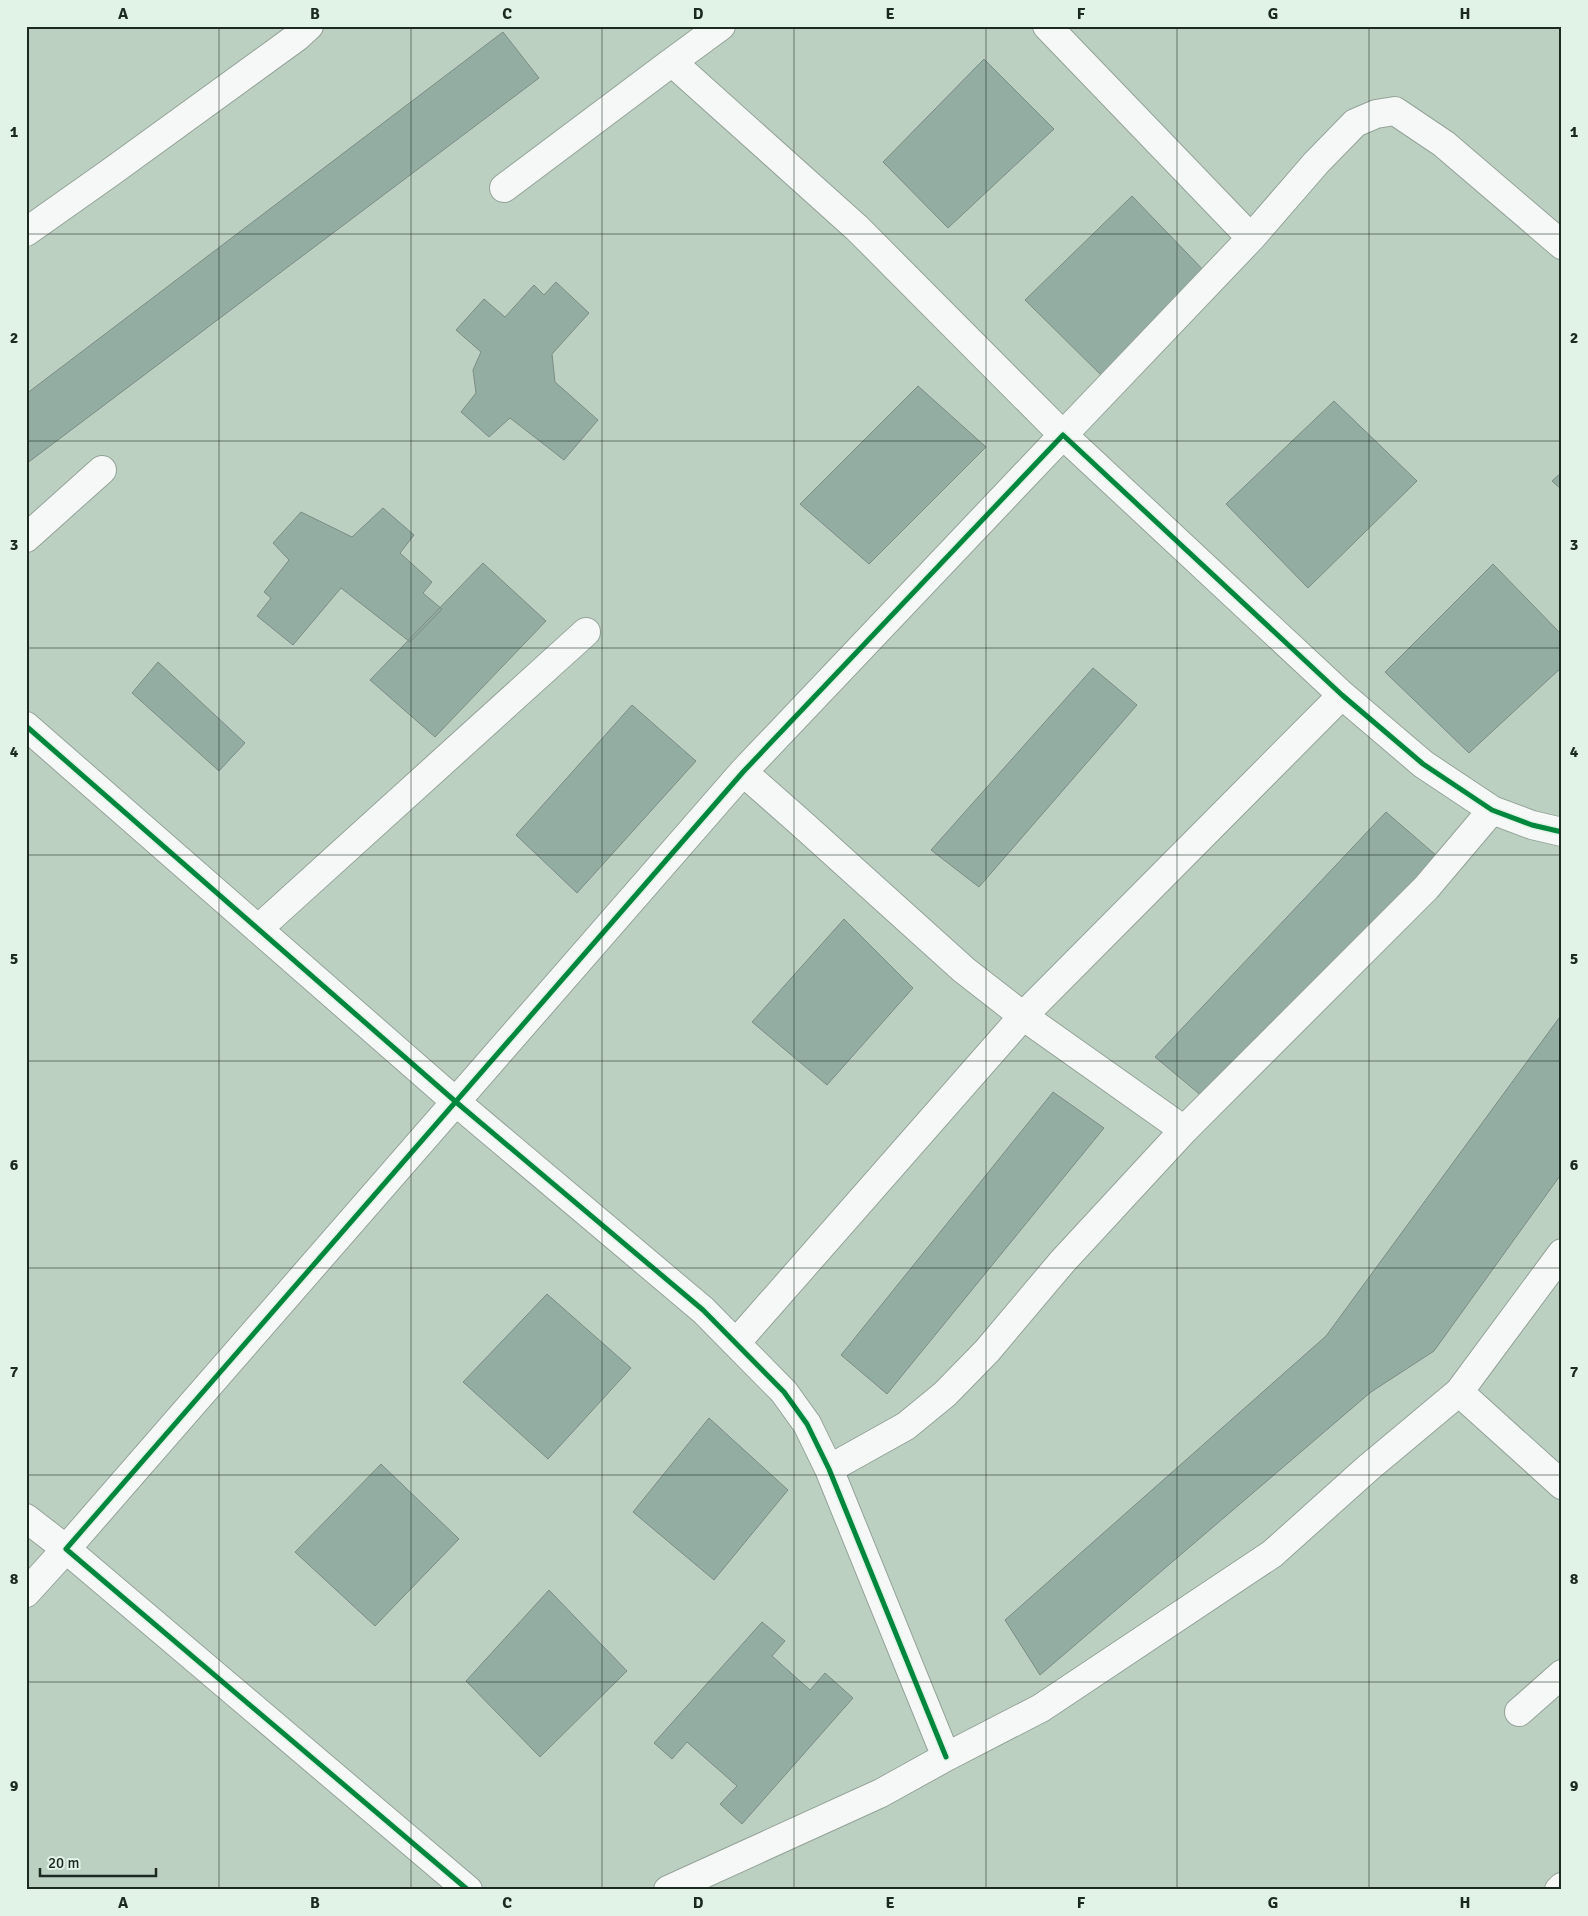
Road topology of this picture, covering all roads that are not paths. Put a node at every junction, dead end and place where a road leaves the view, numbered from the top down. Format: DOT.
graph roads {
  1 [pos="308,26"];
  2 [pos="721,26"];
  3 [pos="1047,26"];
  4 [pos="672,62"];
  5 [pos="504,188"];
  6 [pos="26,232"];
  7 [pos="1251,238"];
  8 [pos="1562,245"];
  9 [pos="1063,435"];
  10 [pos="102,470"];
  11 [pos="26,538"];
  12 [pos="586,632"];
  13 [pos="1342,695"];
  14 [pos="26,726"];
  15 [pos="743,772"];
  16 [pos="1492,810"];
  17 [pos="1562,832"];
  18 [pos="258,928"];
  19 [pos="1023,1016"];
  20 [pos="456,1102"];
  21 [pos="1184,1130"];
  22 [pos="1562,1253"];
  23 [pos="736,1344"];
  24 [pos="1458,1392"];
  25 [pos="829,1469"];
  26 [pos="1562,1485"];
  27 [pos="26,1518"];
  28 [pos="66,1549"];
  29 [pos="26,1593"];
  30 [pos="1562,1674"];
  31 [pos="1519,1712"];
  32 [pos="946,1757"];
  33 [pos="468,1890"];
  34 [pos="668,1890"];
  1 -- 6 [label="street"];
  2 -- 4 [label="street"];
  3 -- 7 [label="street"];
  4 -- 5 [label="street"];
  4 -- 9 [label="street"];
  7 -- 8 [label="street"];
  7 -- 9 [label="street"];
  9 -- 13 [label="street"];
  9 -- 15 [label="street"];
  10 -- 11 [label="street"];
  12 -- 18 [label="street"];
  13 -- 16 [label="street"];
  13 -- 19 [label="street"];
  14 -- 18 [label="street"];
  15 -- 19 [label="street"];
  15 -- 20 [label="street"];
  16 -- 17 [label="street"];
  16 -- 21 [label="street"];
  18 -- 20 [label="street"];
  19 -- 21 [label="street"];
  19 -- 23 [label="street"];
  20 -- 23 [label="street"];
  20 -- 28 [label="street"];
  21 -- 25 [label="street"];
  22 -- 24 [label="street"];
  23 -- 25 [label="street"];
  24 -- 26 [label="street"];
  24 -- 32 [label="street"];
  25 -- 32 [label="street"];
  27 -- 28 [label="street"];
  28 -- 29 [label="street"];
  28 -- 33 [label="street"];
  30 -- 31 [label="street"];
  32 -- 34 [label="street"];
}
